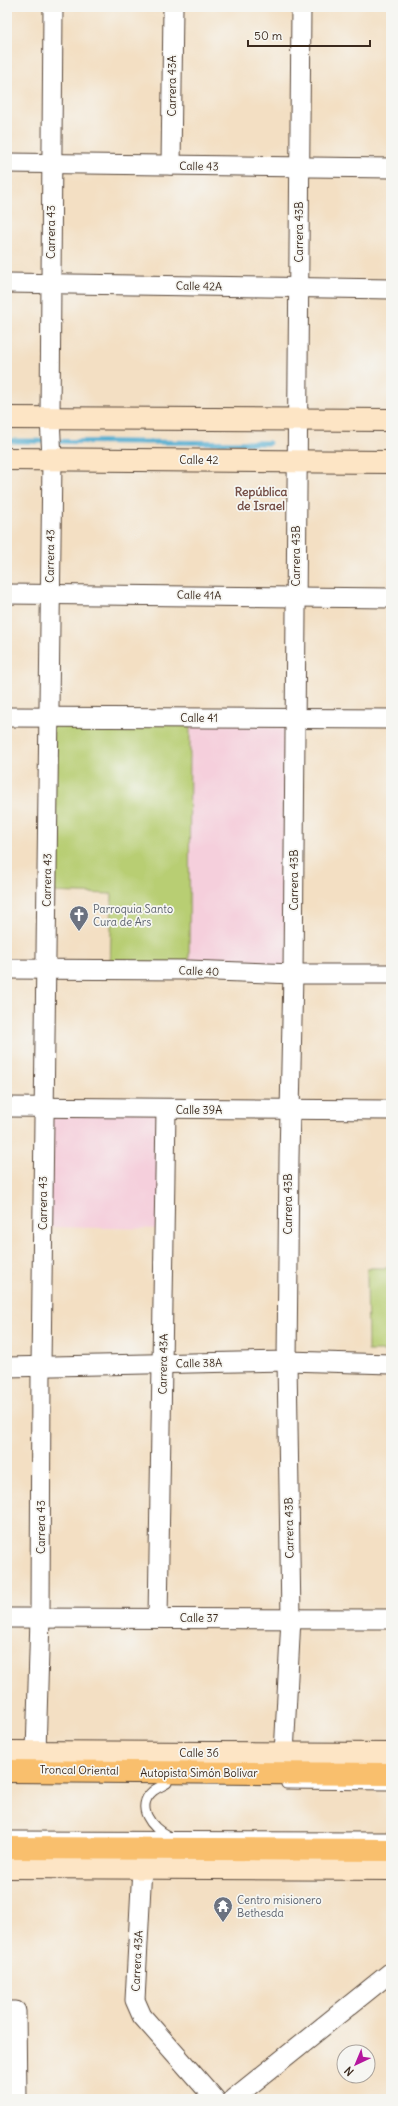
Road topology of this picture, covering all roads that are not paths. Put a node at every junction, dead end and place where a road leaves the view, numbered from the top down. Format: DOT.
graph roads {
  1 [pos="53,7"];
  2 [pos="173,7"];
  3 [pos="301,7"];
  4 [pos="7,163"];
  5 [pos="52,164"];
  6 [pos="171,165"];
  7 [pos="300,167"];
  8 [pos="391,168"];
  9 [pos="7,283"];
  10 [pos="51,283"];
  11 [pos="299,288"];
  12 [pos="391,289"];
  13 [pos="7,418"];
  14 [pos="298,420"];
  15 [pos="391,420"];
  16 [pos="50,422"];
  17 [pos="52,456"];
  18 [pos="7,459"];
  19 [pos="297,460"];
  20 [pos="391,462"];
  21 [pos="49,593"];
  22 [pos="7,594"];
  23 [pos="296,597"];
  24 [pos="391,598"];
  25 [pos="7,717"];
  26 [pos="49,717"];
  27 [pos="295,718"];
  28 [pos="391,719"];
  29 [pos="7,969"];
  30 [pos="47,970"];
  31 [pos="293,974"];
  32 [pos="391,974"];
  33 [pos="7,1107"];
  34 [pos="44,1108"];
  35 [pos="166,1110"];
  36 [pos="391,1110"];
  37 [pos="289,1111"];
  38 [pos="287,1361"];
  39 [pos="163,1363"];
  40 [pos="391,1364"];
  41 [pos="7,1367"];
  42 [pos="41,1367"];
  43 [pos="7,1618"];
  44 [pos="40,1618"];
  45 [pos="158,1618"];
  46 [pos="291,1618"];
  47 [pos="391,1619"];
  48 [pos="7,1752"];
  49 [pos="36,1752"];
  50 [pos="284,1754"];
  51 [pos="391,1754"];
  52 [pos="7,1771"];
  53 [pos="391,1774"];
  54 [pos="151,1783"];
  55 [pos="277,1784"];
  56 [pos="391,1785"];
  57 [pos="7,1836"];
  58 [pos="168,1836"];
  59 [pos="391,1837"];
  60 [pos="7,1848"];
  61 [pos="391,1850"];
  62 [pos="7,1867"];
  63 [pos="142,1867"];
  64 [pos="391,1869"];
  65 [pos="391,1972"];
  66 [pos="11,2011"];
  67 [pos="17,2099"];
  68 [pos="215,2099"];
  69 [pos="233,2099"];
  1 -- 5 [label="street, Carrera 43"];
  2 -- 6 [label="street, Carrera 43A"];
  3 -- 7 [label="street, Carrera 43B"];
  4 -- 5 [label="street, Calle 43"];
  5 -- 6 [label="street, Calle 43"];
  5 -- 10 [label="street, Carrera 43"];
  6 -- 7 [label="street, Calle 43"];
  7 -- 8 [label="street, Calle 43"];
  7 -- 11 [label="street, Carrera 43B"];
  9 -- 10 [label="street, Calle 42A"];
  10 -- 11 [label="street, Calle 42A"];
  10 -- 16 [label="street, Carrera 43"];
  11 -- 12 [label="street, Calle 42A"];
  11 -- 14 [label="street, Carrera 43B"];
  13 -- 16 [label="street"];
  14 -- 15 [label="street"];
  14 -- 16 [label="street"];
  14 -- 19 [label="street, Carrera 43B"];
  16 -- 17 [label="street, Carrera 43"];
  17 -- 18 [label="street, Calle 42"];
  17 -- 19 [label="street, Calle 42"];
  17 -- 21 [label="street, Carrera 43"];
  19 -- 20 [label="street, Calle 42"];
  19 -- 23 [label="street, Carrera 43B"];
  21 -- 22 [label="street, Calle 41A"];
  21 -- 23 [label="street, Calle 41A"];
  21 -- 26 [label="street, Carrera 43"];
  23 -- 24 [label="street, Calle 41A"];
  23 -- 27 [label="street, Carrera 43B"];
  25 -- 26 [label="street, Calle 41"];
  26 -- 27 [label="street, Calle 41"];
  26 -- 30 [label="street, Carrera 43"];
  27 -- 28 [label="street, Calle 41"];
  27 -- 31 [label="street, Carrera 43B"];
  29 -- 30 [label="street, Calle 40"];
  30 -- 31 [label="street, Calle 40"];
  30 -- 34 [label="street, Carrera 43"];
  31 -- 32 [label="street, Calle 40"];
  31 -- 37 [label="street, Carrera 43B"];
  33 -- 34 [label="street, Calle 39A"];
  34 -- 35 [label="street, Calle 39A"];
  34 -- 42 [label="street, Carrera 43"];
  35 -- 37 [label="street, Calle 39A"];
  35 -- 39 [label="street, Carrera 43A"];
  36 -- 37 [label="street, Calle 39A"];
  37 -- 38 [label="street, Carrera 43B"];
  38 -- 39 [label="street, Calle 38A"];
  38 -- 40 [label="street, Calle 38A"];
  38 -- 46 [label="street, Carrera 43B"];
  39 -- 42 [label="street, Calle 38A"];
  39 -- 45 [label="street, Carrera 43A"];
  41 -- 42 [label="street, Calle 38A"];
  42 -- 44 [label="street, Carrera 43"];
  43 -- 44 [label="street, Calle 37"];
  44 -- 45 [label="street, Calle 37"];
  44 -- 49 [label="street, Carrera 43"];
  45 -- 46 [label="street, Calle 37"];
  46 -- 47 [label="street, Calle 37"];
  46 -- 50 [label="street, Carrera 43B"];
  48 -- 49 [label="street, Calle 36"];
  49 -- 50 [label="street, Calle 36"];
  50 -- 51 [label="street, Calle 36"];
  52 -- 53 [label="highway, Autopista Simón Bolívar"];
  54 -- 58 [label="lane"];
  55 -- 56 [label="lane"];
  57 -- 58 [label="lane"];
  58 -- 59 [label="lane"];
  60 -- 61 [label="highway"];
  62 -- 63 [label="street"];
  63 -- 64 [label="street"];
  63 -- 68 [label="street, Carrera 43A"];
  65 -- 69 [label="street"];
  66 -- 67 [label="street"];
}
